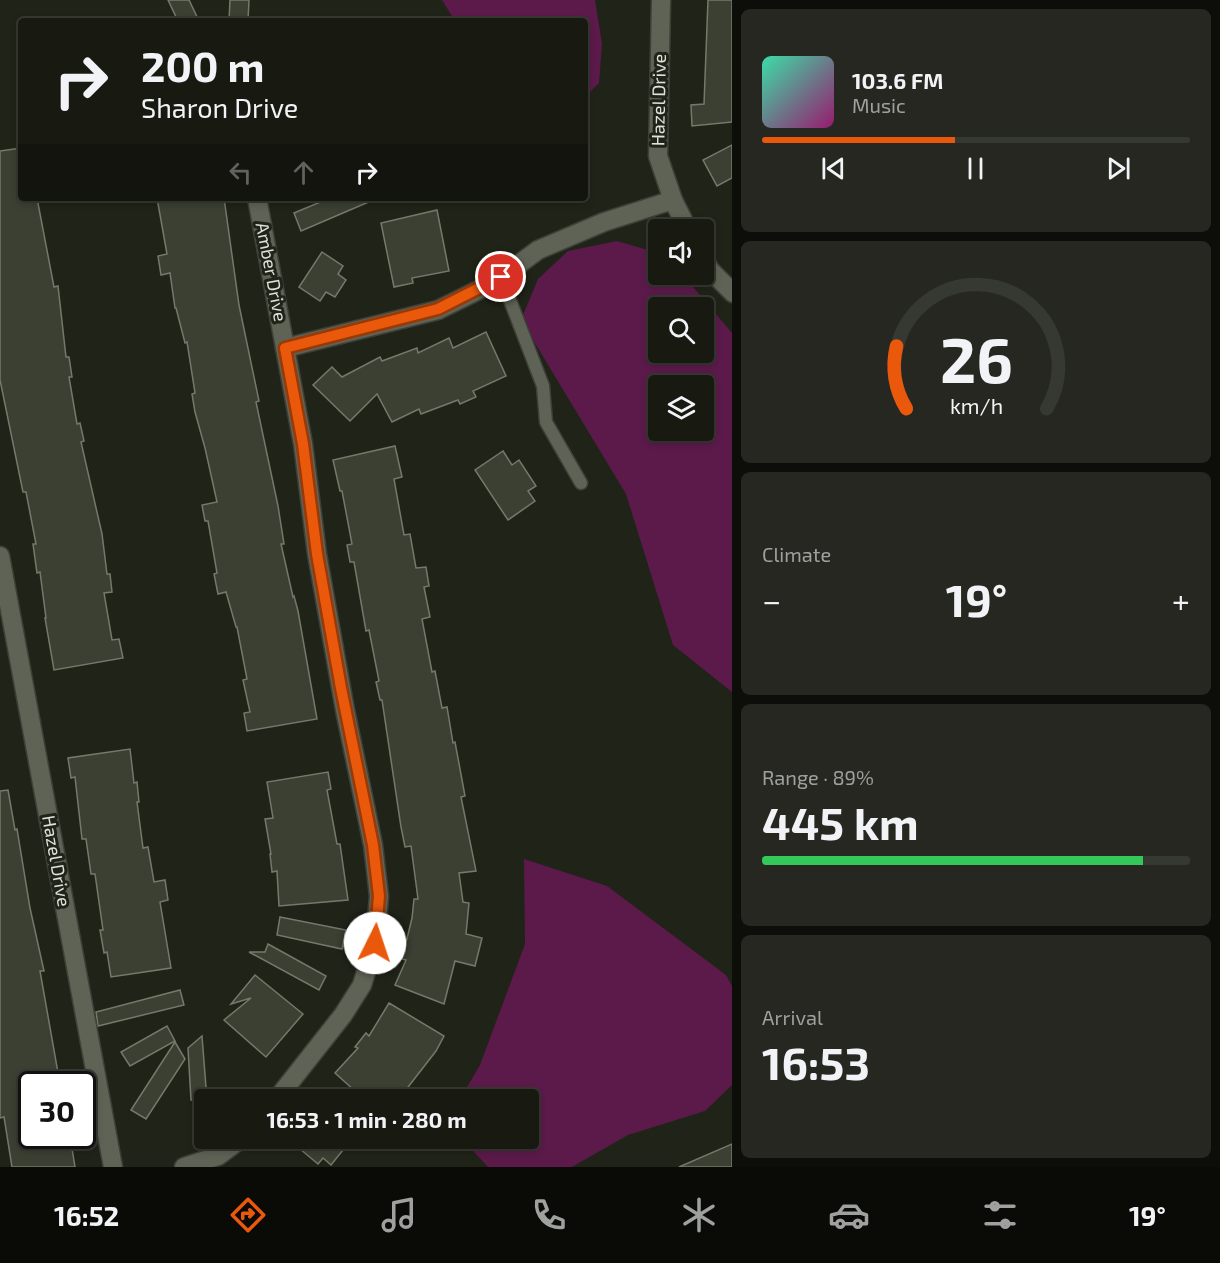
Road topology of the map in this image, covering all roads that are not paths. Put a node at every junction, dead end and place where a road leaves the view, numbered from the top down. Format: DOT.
graph roads {
  1 [pos="661,0"];
  2 [pos="673,200"];
  3 [pos="258,201"];
  4 [pos="682,219"];
  5 [pos="714,274"];
  6 [pos="501,277"];
  7 [pos="732,293"];
  8 [pos="285,348"];
  9 [pos="581,483"];
  10 [pos="0,555"];
  11 [pos="285,1089"];
  12 [pos="227,1149"];
  13 [pos="113,1167"];
  14 [pos="184,1167"];
  1 -- 2 [label="street, Hazel Drive"];
  2 -- 4 [label="street, Hazel Drive"];
  2 -- 6 [label="street"];
  3 -- 8 [label="street, Amber Drive"];
  5 -- 7 [label="street"];
  6 -- 8 [label="street"];
  6 -- 9 [label="lane"];
  8 -- 11 [label="street, Amber Drive"];
  10 -- 13 [label="street, Hazel Drive"];
  12 -- 14 [label="street"];
}
